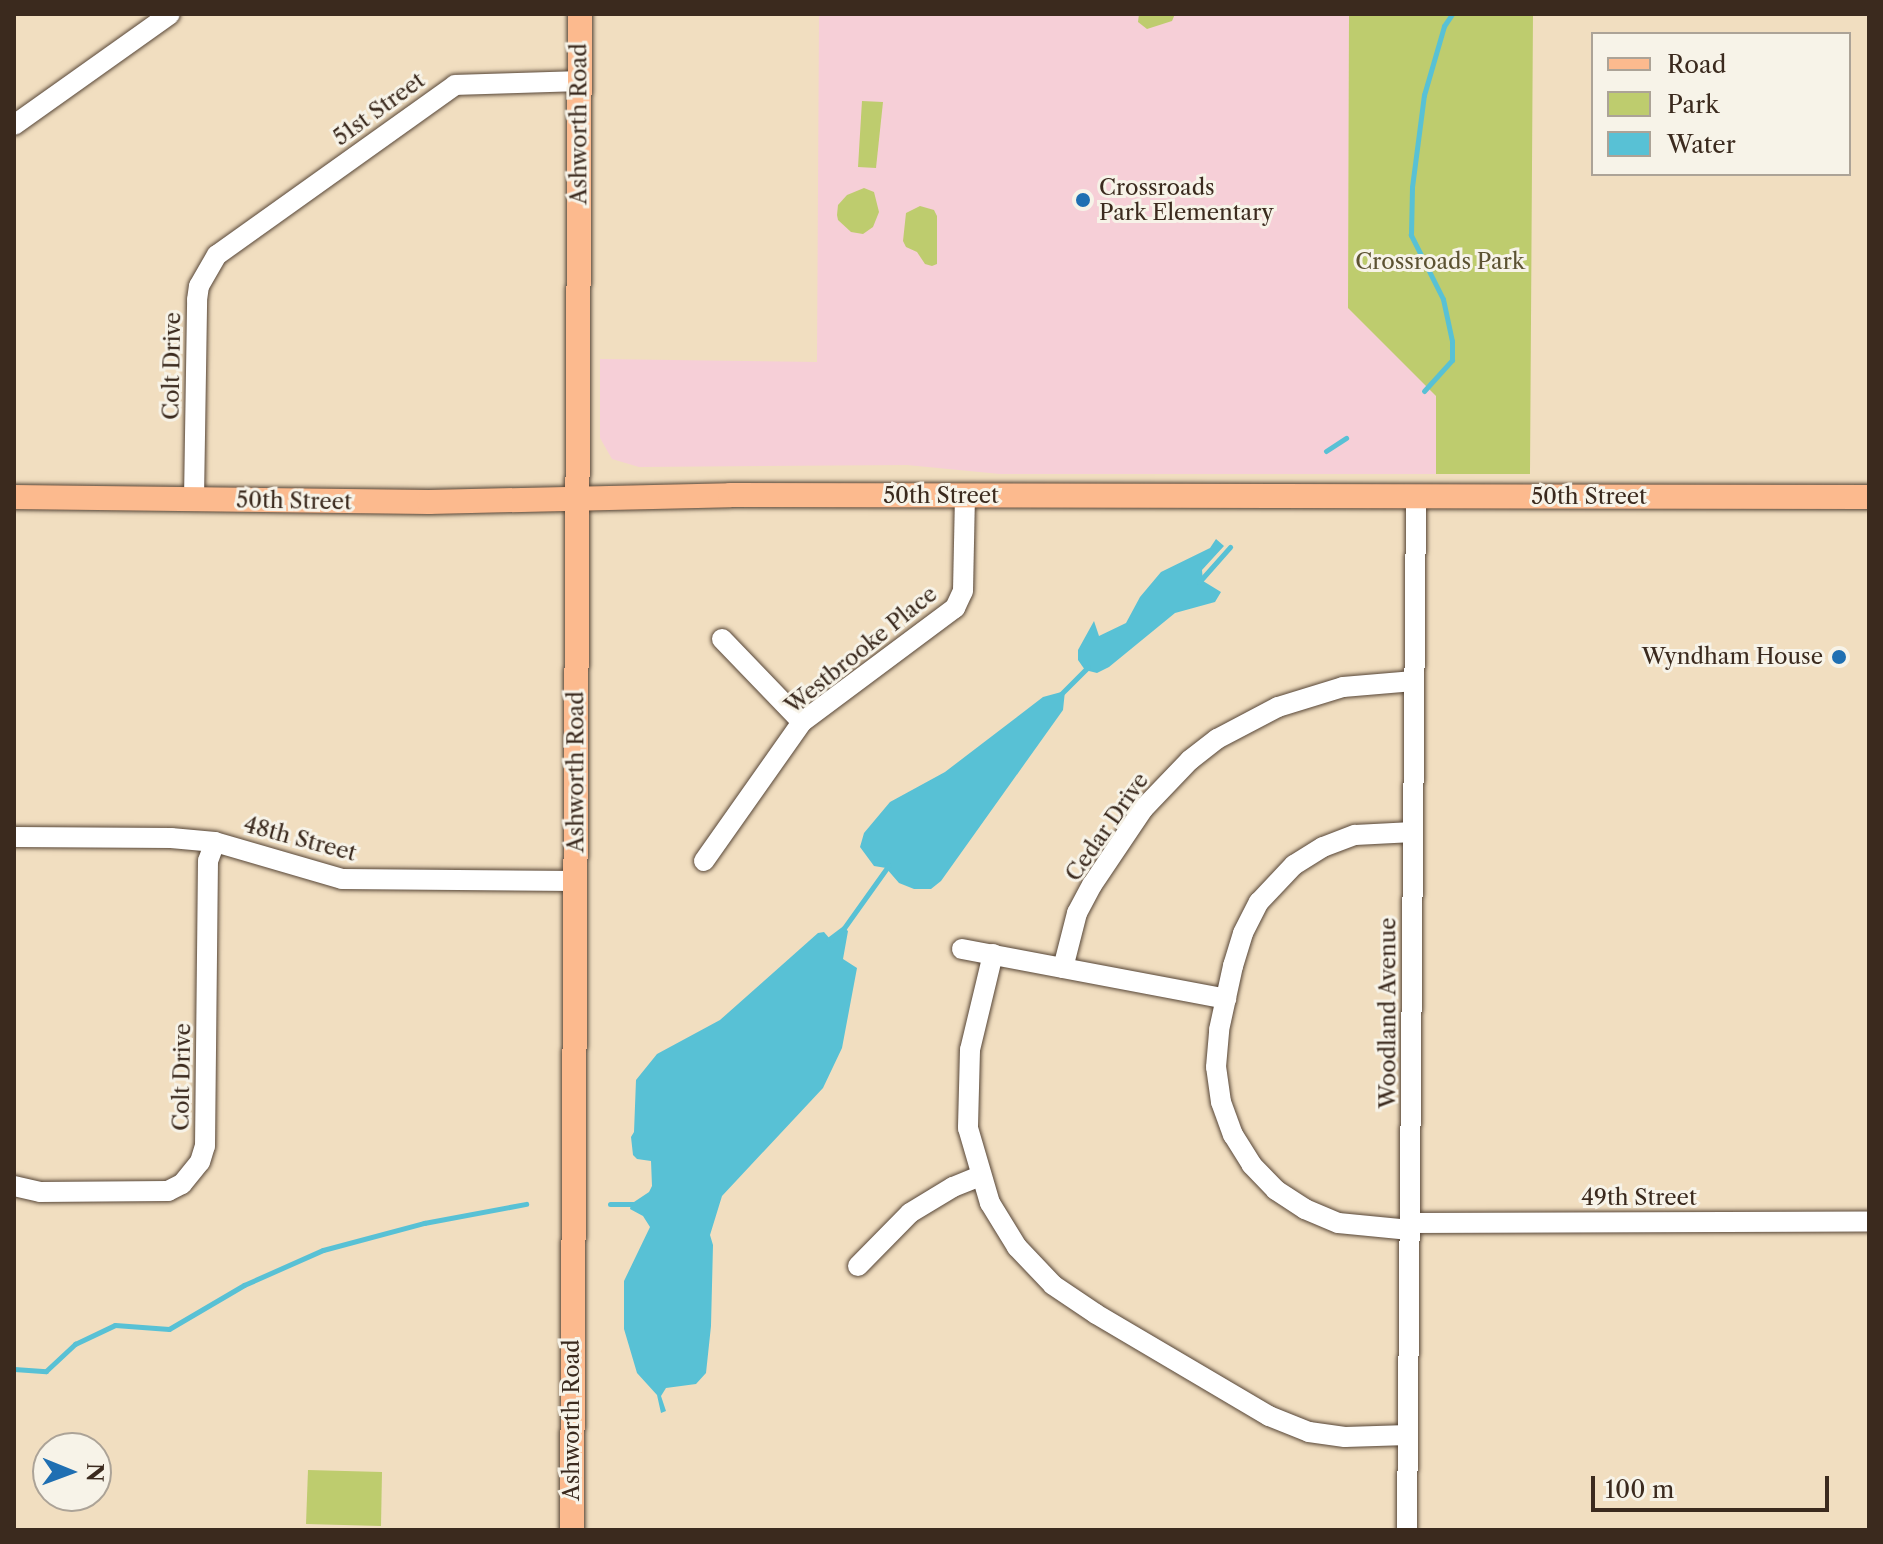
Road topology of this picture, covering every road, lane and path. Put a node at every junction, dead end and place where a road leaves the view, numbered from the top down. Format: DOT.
graph roads {
  1 [pos="170,14"];
  2 [pos="580,14"];
  3 [pos="580,81"];
  4 [pos="14,125"];
  5 [pos="229,245"];
  6 [pos="965,496"];
  7 [pos="1416,496"];
  8 [pos="14,497"];
  9 [pos="1869,497"];
  10 [pos="194,499"];
  11 [pos="577,499"];
  12 [pos="722,639"];
  13 [pos="1414,681"];
  14 [pos="802,722"];
  15 [pos="1413,832"];
  16 [pos="14,837"];
  17 [pos="215,842"];
  18 [pos="704,861"];
  19 [pos="575,881"];
  20 [pos="962,949"];
  21 [pos="993,954"];
  22 [pos="1063,968"];
  23 [pos="1226,999"];
  24 [pos="980,1176"];
  25 [pos="14,1186"];
  26 [pos="1869,1221"];
  27 [pos="1410,1227"];
  28 [pos="858,1266"];
  29 [pos="1408,1435"];
  30 [pos="572,1530"];
  31 [pos="1407,1530"];
  1 -- 4 [label="street"];
  2 -- 3 [label="main road, Ashworth Road"];
  3 -- 5 [label="street, 51st Street"];
  3 -- 11 [label="main road, Ashworth Road"];
  5 -- 10 [label="street, Colt Drive"];
  6 -- 7 [label="main road, 50th Street"];
  6 -- 11 [label="main road, 50th Street"];
  6 -- 14 [label="street, Westbrooke Place"];
  7 -- 9 [label="main road, 50th Street"];
  7 -- 13 [label="street, Woodland Avenue"];
  8 -- 10 [label="main road, 50th Street"];
  10 -- 11 [label="main road, 50th Street"];
  11 -- 19 [label="main road, Ashworth Road"];
  12 -- 14 [label="street"];
  13 -- 15 [label="street, Woodland Avenue"];
  13 -- 22 [label="street, Cedar Drive"];
  14 -- 18 [label="street, Westbrooke Place"];
  15 -- 23 [label="street, 49th Street"];
  15 -- 27 [label="street, Woodland Avenue"];
  16 -- 17 [label="street, 48th Street"];
  17 -- 19 [label="street, 48th Street"];
  17 -- 25 [label="street, Colt Drive"];
  19 -- 30 [label="main road, Ashworth Road"];
  20 -- 21 [label="street"];
  21 -- 22 [label="street"];
  21 -- 24 [label="street"];
  22 -- 23 [label="street"];
  23 -- 27 [label="street, 49th Street"];
  24 -- 28 [label="street"];
  24 -- 29 [label="street"];
  26 -- 27 [label="street, 49th Street"];
  27 -- 29 [label="street, Woodland Avenue"];
  29 -- 31 [label="street, Woodland Avenue"];
}
